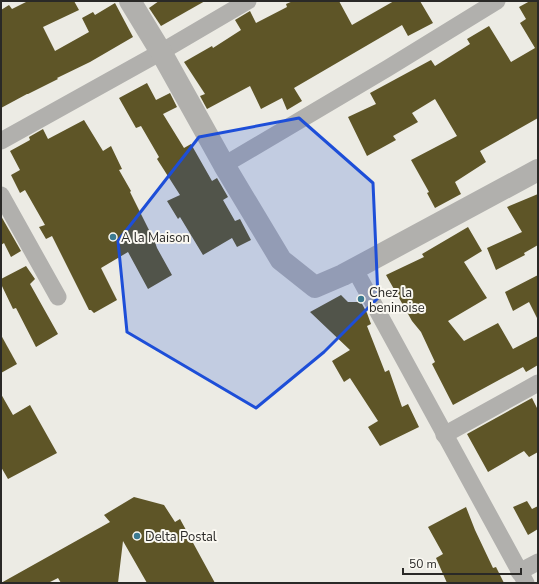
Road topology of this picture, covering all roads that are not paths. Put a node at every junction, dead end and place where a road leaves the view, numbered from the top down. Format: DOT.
graph roads {
  1 [pos="130,1"];
  2 [pos="248,1"];
  3 [pos="497,1"];
  4 [pos="161,52"];
  5 [pos="1,141"];
  6 [pos="224,165"];
  7 [pos="538,170"];
  8 [pos="1,195"];
  9 [pos="354,268"];
  10 [pos="58,297"];
  11 [pos="538,383"];
  12 [pos="444,435"];
  13 [pos="538,562"];
  14 [pos="523,577"];
  1 -- 4 [label="street"];
  2 -- 4 [label="street"];
  3 -- 6 [label="street"];
  4 -- 5 [label="street"];
  4 -- 6 [label="street"];
  6 -- 9 [label="street"];
  7 -- 9 [label="street"];
  8 -- 10 [label="street"];
  9 -- 12 [label="street"];
  11 -- 12 [label="street"];
  12 -- 14 [label="street"];
  13 -- 14 [label="street"];
}
